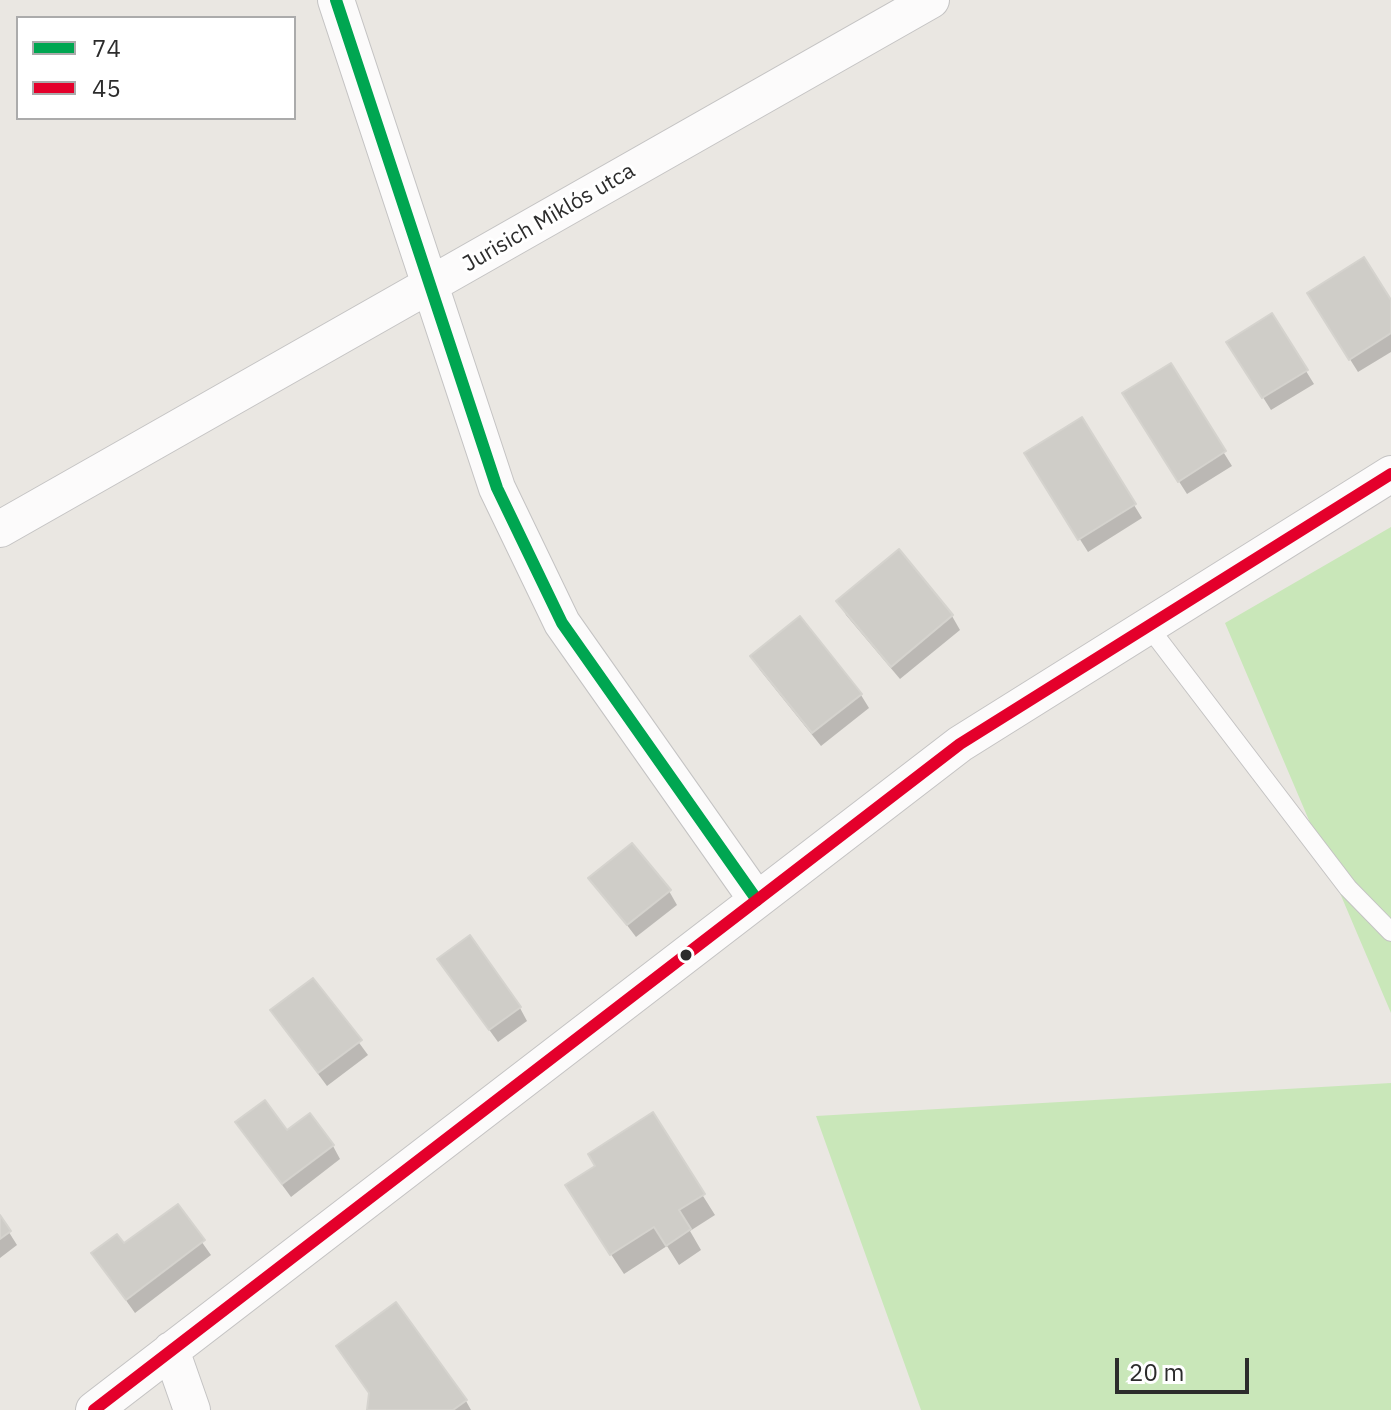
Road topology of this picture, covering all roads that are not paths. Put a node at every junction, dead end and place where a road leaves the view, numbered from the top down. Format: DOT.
graph roads {
  1 [pos="336,0"];
  2 [pos="931,0"];
  3 [pos="431,286"];
  4 [pos="1391,474"];
  5 [pos="0,529"];
  6 [pos="1148,626"];
  7 [pos="757,900"];
  8 [pos="1391,932"];
  9 [pos="171,1350"];
  10 [pos="94,1410"];
  11 [pos="192,1410"];
  1 -- 3 [label="street"];
  2 -- 3 [label="street, Jurisich Miklós utca"];
  3 -- 5 [label="street, Jurisich Miklós utca"];
  3 -- 7 [label="street"];
  4 -- 6 [label="street"];
  6 -- 7 [label="street"];
  6 -- 8 [label="lane"];
  7 -- 9 [label="street"];
  9 -- 10 [label="street"];
  9 -- 11 [label="street"];
}
